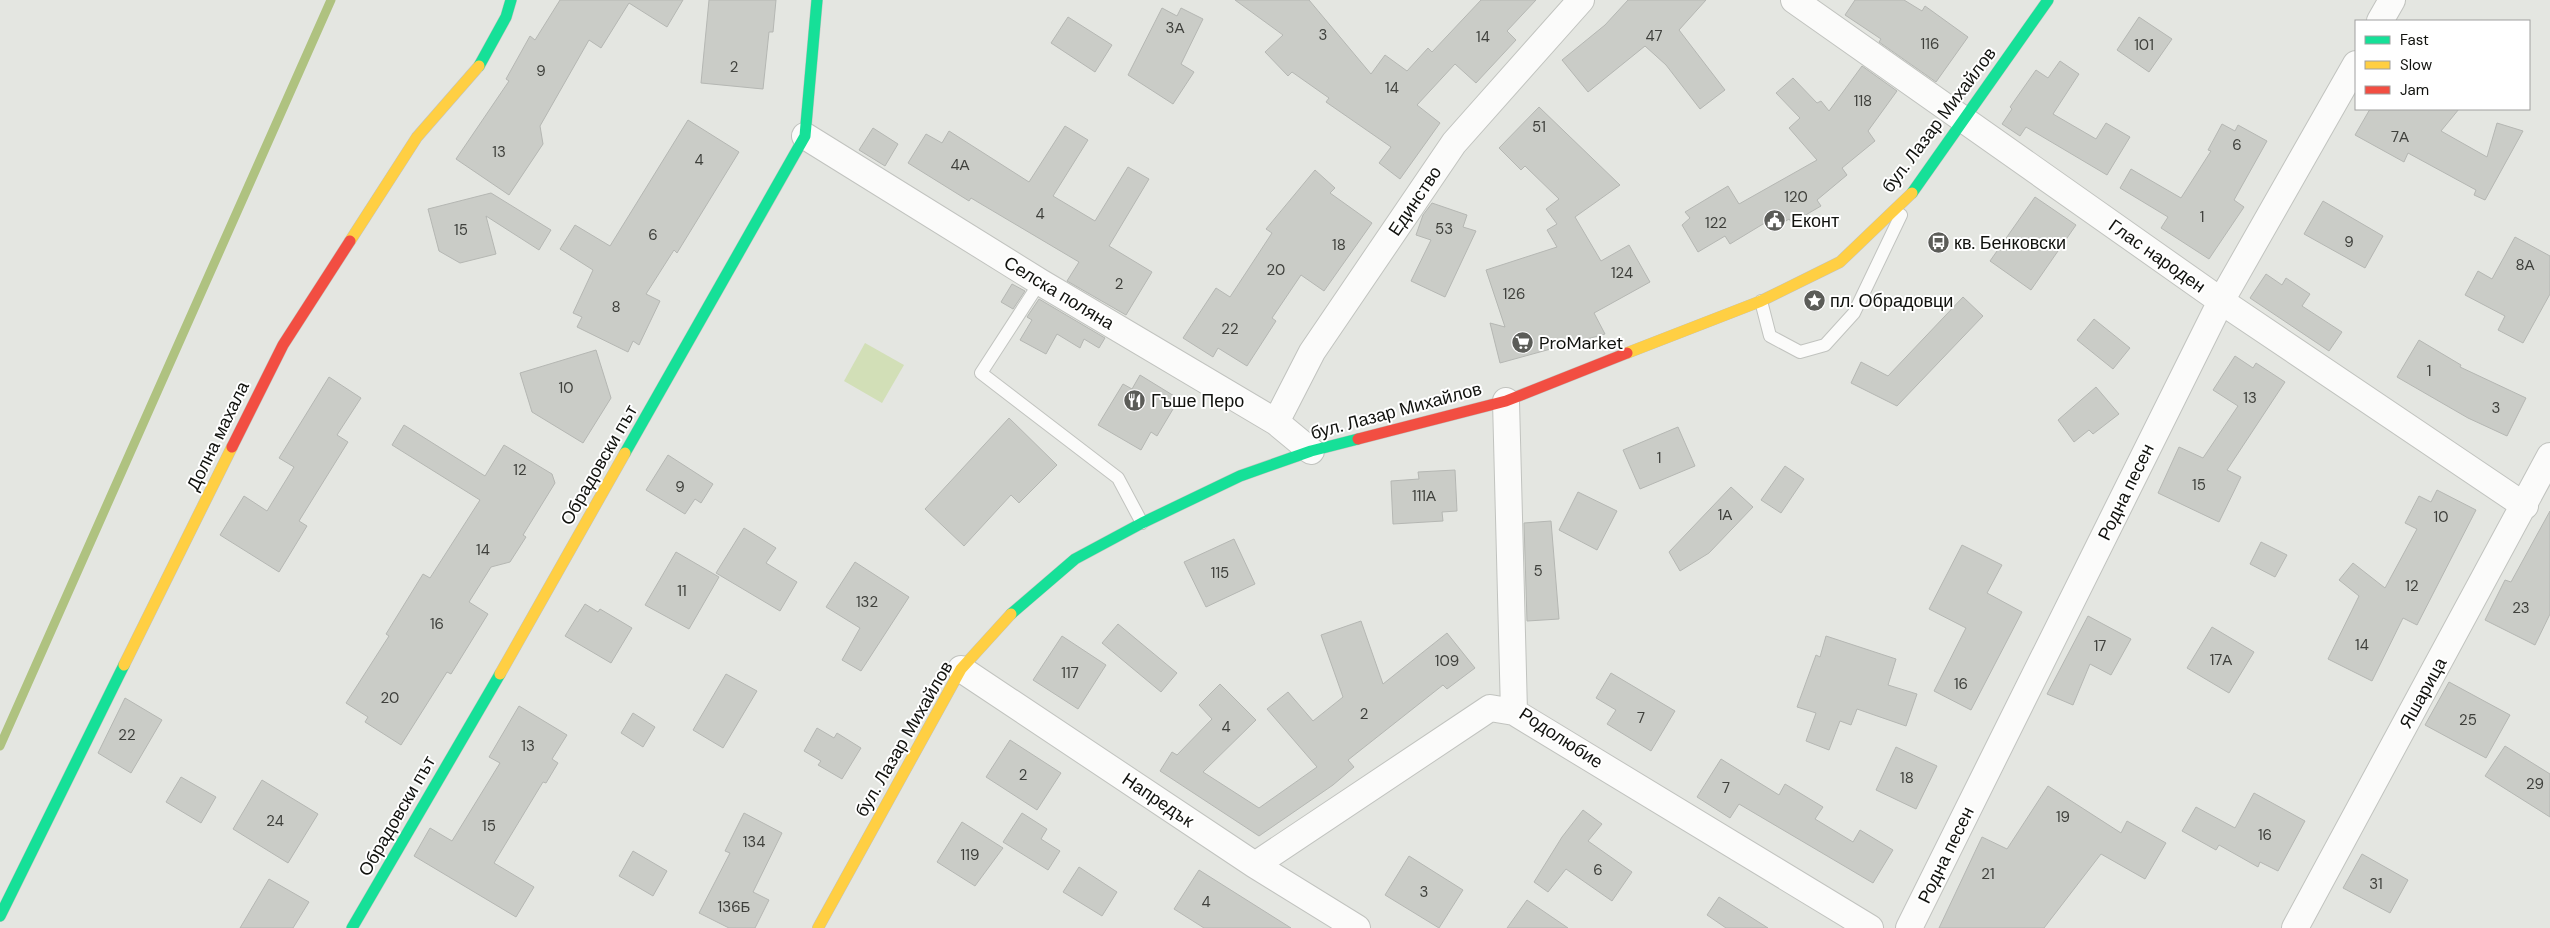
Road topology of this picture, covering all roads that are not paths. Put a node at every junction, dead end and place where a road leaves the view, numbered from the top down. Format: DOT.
graph roads {
  1 [pos="511,0"];
  2 [pos="817,0"];
  3 [pos="1581,0"];
  4 [pos="1794,0"];
  5 [pos="2048,0"];
  6 [pos="2392,0"];
  7 [pos="2381,20"];
  8 [pos="2355,66"];
  9 [pos="1963,120"];
  10 [pos="805,136"];
  11 [pos="1912,192"];
  12 [pos="1040,282"];
  13 [pos="2222,300"];
  14 [pos="1761,301"];
  15 [pos="1506,401"];
  16 [pos="1276,422"];
  17 [pos="1311,451"];
  18 [pos="2550,456"];
  19 [pos="2525,506"];
  20 [pos="1142,523"];
  21 [pos="961,670"];
  22 [pos="1514,712"];
  23 [pos="1255,865"];
  24 [pos="0,916"];
  25 [pos="352,928"];
  26 [pos="818,928"];
  27 [pos="1357,928"];
  28 [pos="1870,928"];
  29 [pos="1909,928"];
  30 [pos="2295,928"];
  1 -- 24 [label="street, Долна махала"];
  2 -- 10 [label="street, Обрадовски път"];
  3 -- 16 [label="street, Единство"];
  4 -- 9 [label="street, Глас народен"];
  5 -- 9 [label="street, бул. Лазар Михайлов"];
  6 -- 7 [label="street"];
  8 -- 13 [label="street, Родна песен"];
  9 -- 11 [label="street, бул. Лазар Михайлов"];
  9 -- 13 [label="street, Глас народен"];
  10 -- 12 [label="street, Селска поляна"];
  10 -- 25 [label="street, Обрадовски път"];
  11 -- 14 [label="street, бул. Лазар Михайлов"];
  11 -- 14 [label="lane"];
  12 -- 16 [label="street, Селска поляна"];
  12 -- 20 [label="lane"];
  13 -- 19 [label="street, Глас народен"];
  13 -- 29 [label="street, Родна песен"];
  14 -- 15 [label="street, бул. Лазар Михайлов"];
  15 -- 17 [label="street, бул. Лазар Михайлов"];
  15 -- 22 [label="street, Родолюбие"];
  16 -- 17 [label="street, Селска поляна"];
  17 -- 20 [label="street, бул. Лазар Михайлов"];
  18 -- 19 [label="street, Яшарица"];
  19 -- 30 [label="street, Яшарица"];
  20 -- 21 [label="street, бул. Лазар Михайлов"];
  21 -- 23 [label="street, Напредък"];
  21 -- 26 [label="street, бул. Лазар Михайлов"];
  22 -- 23 [label="street"];
  22 -- 28 [label="street, Родолюбие"];
  23 -- 27 [label="street, Напредък"];
}
